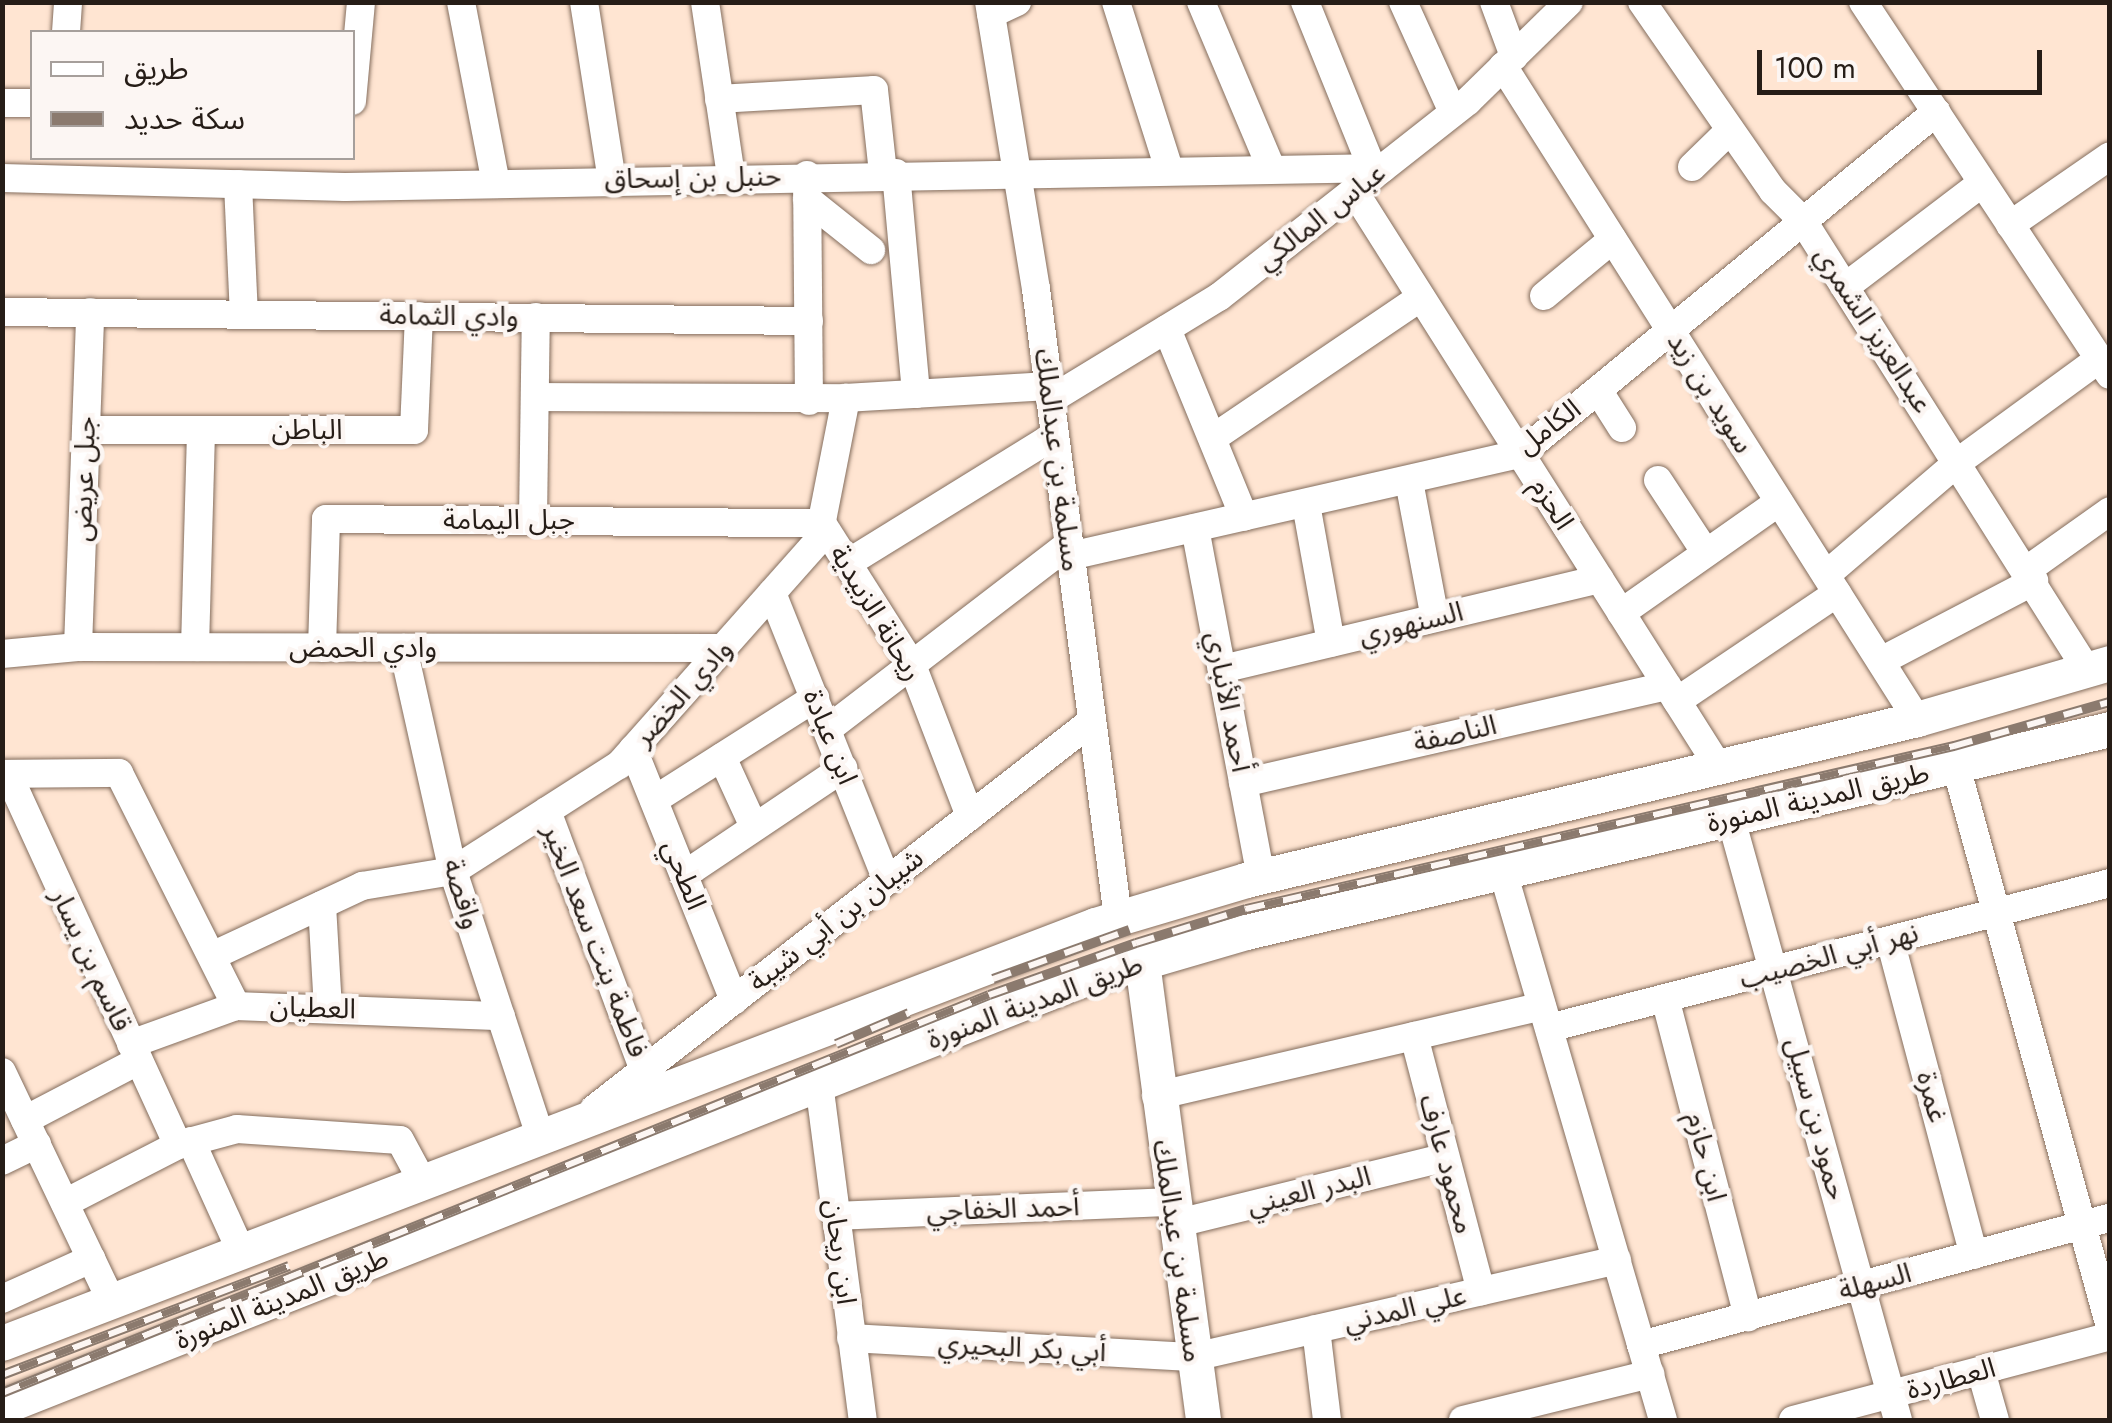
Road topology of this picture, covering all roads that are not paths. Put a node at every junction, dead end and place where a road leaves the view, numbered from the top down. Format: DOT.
graph roads {
  1 [pos="68,2"];
  2 [pos="361,2"];
  3 [pos="462,2"];
  4 [pos="584,2"];
  5 [pos="705,2"];
  6 [pos="1018,2"];
  7 [pos="1116,2"];
  8 [pos="1201,2"];
  9 [pos="1306,2"];
  10 [pos="1403,2"];
  11 [pos="1494,2"];
  12 [pos="1568,2"];
  13 [pos="1642,2"];
  14 [pos="1863,2"];
  15 [pos="990,8"];
  16 [pos="66,30"];
  17 [pos="1509,61"];
  18 [pos="355,68"];
  19 [pos="719,98"];
  20 [pos="2,103"];
  21 [pos="30,104"];
  22 [pos="1454,112"];
  23 [pos="1936,112"];
  24 [pos="1730,130"];
  25 [pos="2110,156"];
  26 [pos="348,160"];
  27 [pos="1692,167"];
  28 [pos="1271,168"];
  29 [pos="1378,168"];
  30 [pos="1169,169"];
  31 [pos="1016,170"];
  32 [pos="889,173"];
  33 [pos="731,177"];
  34 [pos="2,178"];
  35 [pos="612,180"];
  36 [pos="496,183"];
  37 [pos="1982,183"];
  38 [pos="238,184"];
  39 [pos="346,186"];
  40 [pos="807,187"];
  41 [pos="1354,191"];
  42 [pos="1803,221"];
  43 [pos="2010,225"];
  44 [pos="1613,239"];
  45 [pos="871,250"];
  46 [pos="1846,287"];
  47 [pos="1544,296"];
  48 [pos="1421,297"];
  49 [pos="2,312"];
  50 [pos="90,312"];
  51 [pos="244,314"];
  52 [pos="418,316"];
  53 [pos="536,317"];
  54 [pos="808,320"];
  55 [pos="1167,329"];
  56 [pos="1670,330"];
  57 [pos="2104,367"];
  58 [pos="1598,390"];
  59 [pos="1049,393"];
  60 [pos="916,394"];
  61 [pos="536,397"];
  62 [pos="846,398"];
  63 [pos="810,400"];
  64 [pos="1622,428"];
  65 [pos="86,430"];
  66 [pos="202,430"];
  67 [pos="1055,435"];
  68 [pos="1212,438"];
  69 [pos="1520,454"];
  70 [pos="1958,462"];
  71 [pos="1658,480"];
  72 [pos="1409,481"];
  73 [pos="1780,502"];
  74 [pos="1306,504"];
  75 [pos="2110,511"];
  76 [pos="1244,517"];
  77 [pos="533,520"];
  78 [pos="822,523"];
  79 [pos="1195,528"];
  80 [pos="1070,550"];
  81 [pos="1706,553"];
  82 [pos="848,564"];
  83 [pos="2031,576"];
  84 [pos="1600,578"];
  85 [pos="1831,584"];
  86 [pos="772,593"];
  87 [pos="1621,613"];
  88 [pos="1435,618"];
  89 [pos="1331,643"];
  90 [pos="78,647"];
  91 [pos="194,647"];
  92 [pos="322,648"];
  93 [pos="403,648"];
  94 [pos="723,648"];
  95 [pos="2,654"];
  96 [pos="1881,662"];
  97 [pos="912,665"];
  98 [pos="2098,666"];
  99 [pos="1222,669"];
  100 [pos="1672,693"];
  101 [pos="815,698"];
  102 [pos="1917,719"];
  103 [pos="1092,721"];
  104 [pos="2110,729"];
  105 [pos="828,730"];
  106 [pos="633,749"];
  107 [pos="722,757"];
  108 [pos="1718,766"];
  109 [pos="1956,766"];
  110 [pos="842,768"];
  111 [pos="5,774"];
  112 [pos="1243,783"];
  113 [pos="654,800"];
  114 [pos="547,811"];
  115 [pos="970,816"];
  116 [pos="1731,818"];
  117 [pos="754,827"];
  118 [pos="453,872"];
  119 [pos="1504,872"];
  120 [pos="684,874"];
  121 [pos="1261,876"];
  122 [pos="886,881"];
  123 [pos="2110,883"];
  124 [pos="322,905"];
  125 [pos="1998,912"];
  126 [pos="1118,918"];
  127 [pos="1890,940"];
  128 [pos="212,956"];
  129 [pos="1142,962"];
  130 [pos="1776,970"];
  131 [pos="1665,998"];
  132 [pos="734,1000"];
  133 [pos="236,1006"];
  134 [pos="328,1008"];
  135 [pos="501,1016"];
  136 [pos="1546,1017"];
  137 [pos="1414,1036"];
  138 [pos="135,1052"];
  139 [pos="644,1070"];
  140 [pos="2,1072"];
  141 [pos="819,1083"];
  142 [pos="1156,1096"];
  143 [pos="581,1119"];
  144 [pos="31,1132"];
  145 [pos="540,1135"];
  146 [pos="185,1143"];
  147 [pos="1443,1158"];
  148 [pos="2,1160"];
  149 [pos="422,1181"];
  150 [pos="65,1204"];
  151 [pos="1173,1213"];
  152 [pos="836,1216"];
  153 [pos="2098,1221"];
  154 [pos="241,1250"];
  155 [pos="1974,1255"];
  156 [pos="91,1259"];
  157 [pos="1617,1260"];
  158 [pos="1861,1286"];
  159 [pos="1481,1291"];
  160 [pos="2,1299"];
  161 [pos="111,1301"];
  162 [pos="1748,1317"];
  163 [pos="2110,1327"];
  164 [pos="1316,1329"];
  165 [pos="2110,1336"];
  166 [pos="851,1338"];
  167 [pos="2,1343"];
  168 [pos="1641,1346"];
  169 [pos="1194,1358"];
  170 [pos="1981,1371"];
  171 [pos="1650,1374"];
  172 [pos="2,1407"];
  173 [pos="1894,1408"];
  174 [pos="1525,1413"];
  175 [pos="863,1420"];
  176 [pos="1203,1420"];
  177 [pos="1327,1420"];
  178 [pos="1462,1420"];
  179 [pos="1663,1420"];
  180 [pos="1793,1420"];
  181 [pos="1995,1420"];
  1 -- 16 [label="street"];
  2 -- 18 [label="street"];
  3 -- 36 [label="street"];
  4 -- 35 [label="street"];
  5 -- 19 [label="street"];
  6 -- 15 [label="street"];
  7 -- 30 [label="street"];
  8 -- 28 [label="street"];
  9 -- 29 [label="street"];
  10 -- 22 [label="street"];
  11 -- 17 [label="street, سويد بن زيد"];
  12 -- 17 [label="street, عباس المالكي"];
  13 -- 24 [label="street, عبدالعزيز الشمري"];
  14 -- 23 [label="street"];
  15 -- 31 [label="street, مسلمة بن عبدالملك"];
  17 -- 22 [label="street, عباس المالكي"];
  17 -- 44 [label="street, سويد بن زيد"];
  19 -- 32 [label="street"];
  19 -- 33 [label="street"];
  20 -- 21 [label="street"];
  22 -- 29 [label="street, عباس المالكي"];
  23 -- 37 [label="street"];
  23 -- 42 [label="street, الكامل"];
  24 -- 27 [label="street"];
  24 -- 42 [label="street, عبدالعزيز الشمري"];
  25 -- 43 [label="street"];
  26 -- 39 [label="street"];
  28 -- 29 [label="street, حنبل بن إسحاق"];
  28 -- 30 [label="street, حنبل بن إسحاق"];
  29 -- 41 [label="street, عباس المالكي"];
  30 -- 31 [label="street, حنبل بن إسحاق"];
  31 -- 32 [label="street, حنبل بن إسحاق"];
  31 -- 59 [label="street, مسلمة بن عبدالملك"];
  32 -- 40 [label="street, حنبل بن إسحاق"];
  32 -- 60 [label="street"];
  33 -- 35 [label="street, حنبل بن إسحاق"];
  33 -- 40 [label="street, حنبل بن إسحاق"];
  34 -- 38 [label="street, حنبل بن إسحاق"];
  35 -- 36 [label="street, حنبل بن إسحاق"];
  36 -- 39 [label="street, حنبل بن إسحاق"];
  37 -- 43 [label="street"];
  37 -- 46 [label="street"];
  38 -- 39 [label="street, حنبل بن إسحاق"];
  38 -- 51 [label="street"];
  40 -- 45 [label="street"];
  40 -- 54 [label="street"];
  41 -- 48 [label="street, الحزم"];
  41 -- 55 [label="street, عباس المالكي"];
  42 -- 46 [label="street, عبدالعزيز الشمري"];
  42 -- 56 [label="street, الكامل"];
  43 -- 57 [label="street"];
  44 -- 47 [label="street"];
  44 -- 56 [label="street, سويد بن زيد"];
  46 -- 70 [label="street, عبدالعزيز الشمري"];
  48 -- 68 [label="street"];
  48 -- 69 [label="street, الحزم"];
  49 -- 50 [label="street, وادي الثمامة"];
  50 -- 51 [label="street, وادي الثمامة"];
  50 -- 65 [label="street, جبل عريض"];
  51 -- 52 [label="street, وادي الثمامة"];
  52 -- 53 [label="street, وادي الثمامة"];
  52 -- 66 [label="street, الباطن"];
  53 -- 54 [label="street, وادي الثمامة"];
  53 -- 61 [label="street"];
  54 -- 63 [label="street"];
  55 -- 59 [label="street, عباس المالكي"];
  55 -- 68 [label="street"];
  56 -- 58 [label="street, الكامل"];
  56 -- 73 [label="street, سويد بن زيد"];
  57 -- 70 [label="street, الناصفة"];
  58 -- 64 [label="street"];
  58 -- 69 [label="street, الكامل"];
  59 -- 60 [label="street"];
  59 -- 67 [label="street, مسلمة بن عبدالملك"];
  60 -- 62 [label="street"];
  61 -- 63 [label="street"];
  61 -- 77 [label="street"];
  62 -- 63 [label="street"];
  62 -- 78 [label="street, وادي الخضر"];
  65 -- 66 [label="street, الباطن"];
  65 -- 90 [label="street, جبل عريض"];
  66 -- 91 [label="street"];
  67 -- 80 [label="street, مسلمة بن عبدالملك"];
  67 -- 82 [label="street"];
  68 -- 76 [label="street"];
  69 -- 72 [label="street, الكامل"];
  69 -- 84 [label="street, الحزم"];
  70 -- 83 [label="street, عبدالعزيز الشمري"];
  70 -- 85 [label="street, الناصفة"];
  71 -- 81 [label="street"];
  72 -- 74 [label="street, الكامل"];
  72 -- 88 [label="street"];
  73 -- 81 [label="street"];
  73 -- 85 [label="street, سويد بن زيد"];
  74 -- 76 [label="street, الكامل"];
  74 -- 89 [label="street"];
  75 -- 83 [label="street"];
  76 -- 79 [label="street, الكامل"];
  77 -- 78 [label="street, جبل اليمامة"];
  77 -- 92 [label="street, جبل اليمامة"];
  78 -- 82 [label="street, ريحانة الزبيدية"];
  78 -- 86 [label="street, وادي الخضر"];
  79 -- 80 [label="street, الكامل"];
  79 -- 99 [label="street, أحمد الأنباري"];
  80 -- 97 [label="street, الكامل"];
  80 -- 103 [label="street, مسلمة بن عبدالملك"];
  81 -- 87 [label="street"];
  82 -- 97 [label="street, ريحانة الزبيدية"];
  83 -- 96 [label="street"];
  83 -- 98 [label="street, عبدالعزيز الشمري"];
  84 -- 87 [label="street, الحزم"];
  84 -- 88 [label="street, السنهوري"];
  85 -- 96 [label="street, سويد بن زيد"];
  85 -- 100 [label="street, الناصفة"];
  86 -- 94 [label="street, وادي الخضر"];
  86 -- 101 [label="street, ابن عبادة"];
  87 -- 100 [label="street, الحزم"];
  88 -- 89 [label="street, السنهوري"];
  89 -- 99 [label="street, السنهوري"];
  90 -- 91 [label="street, وادي الحمض"];
  90 -- 95 [label="street, وادي الحمض"];
  91 -- 92 [label="street, وادي الحمض"];
  92 -- 93 [label="street, وادي الحمض"];
  93 -- 94 [label="street, وادي الحمض"];
  93 -- 118 [label="street, واقصة"];
  94 -- 106 [label="street, وادي الخضر"];
  96 -- 102 [label="street, سويد بن زيد"];
  97 -- 105 [label="street, الكامل"];
  97 -- 115 [label="street, ريحانة الزبيدية"];
  98 -- 102 [label="main road, طريق المدينة المنورة"];
  99 -- 112 [label="street, أحمد الأنباري"];
  100 -- 108 [label="street, الحزم"];
  100 -- 112 [label="street, الناصفة"];
  101 -- 105 [label="street, ابن عبادة"];
  101 -- 107 [label="street"];
  102 -- 108 [label="main road, طريق المدينة المنورة"];
  103 -- 115 [label="street, شيبان بن أبي شيبة"];
  103 -- 126 [label="street, مسلمة بن عبدالملك"];
  104 -- 109 [label="main road, طريق المدينة المنورة"];
  105 -- 110 [label="street, ابن عبادة"];
  106 -- 113 [label="street, الطحي"];
  106 -- 114 [label="street, وادي الخضر"];
  107 -- 113 [label="street"];
  107 -- 117 [label="street"];
  108 -- 121 [label="main road, طريق المدينة المنورة"];
  109 -- 116 [label="main road, طريق المدينة المنورة"];
  109 -- 125 [label="street"];
  110 -- 117 [label="street"];
  110 -- 122 [label="street, ابن عبادة"];
  111 -- 128 [label="street"];
  111 -- 138 [label="street, قاسم بن يسار"];
  112 -- 121 [label="street, أحمد الأنباري"];
  113 -- 120 [label="street, الطحي"];
  114 -- 118 [label="street, وادي الخضر"];
  114 -- 139 [label="street, فاطمة بنت سعد الخير"];
  115 -- 122 [label="street, شيبان بن أبي شيبة"];
  116 -- 119 [label="main road, طريق المدينة المنورة"];
  116 -- 130 [label="street, حمود بن سبيل"];
  117 -- 120 [label="street"];
  118 -- 124 [label="street, وادي الخضر"];
  118 -- 135 [label="street, واقصة"];
  119 -- 129 [label="main road, طريق المدينة المنورة"];
  119 -- 136 [label="street"];
  120 -- 132 [label="street, الطحي"];
  121 -- 126 [label="main road, طريق المدينة المنورة"];
  122 -- 132 [label="street, شيبان بن أبي شيبة"];
  123 -- 125 [label="street, نهر أبي الخصيب"];
  124 -- 128 [label="street, وادي الخضر"];
  124 -- 134 [label="street"];
  125 -- 127 [label="street, نهر أبي الخصيب"];
  125 -- 153 [label="street"];
  126 -- 143 [label="main road, طريق المدينة المنورة"];
  127 -- 130 [label="street, نهر أبي الخصيب"];
  127 -- 155 [label="street, غمرة"];
  128 -- 133 [label="street"];
  129 -- 141 [label="main road, طريق المدينة المنورة"];
  129 -- 142 [label="main road, مسلمة بن عبدالملك"];
  130 -- 131 [label="street, نهر أبي الخصيب"];
  130 -- 158 [label="street, حمود بن سبيل"];
  131 -- 136 [label="street, نهر أبي الخصيب"];
  131 -- 162 [label="street, ابن حازم"];
  132 -- 139 [label="street, شيبان بن أبي شيبة"];
  133 -- 134 [label="street, العطيان"];
  133 -- 138 [label="street, العطيان"];
  134 -- 135 [label="street, العطيان"];
  135 -- 145 [label="street, واقصة"];
  136 -- 137 [label="street, نهر أبي الخصيب"];
  136 -- 157 [label="street"];
  137 -- 142 [label="street, نهر أبي الخصيب"];
  137 -- 147 [label="street, محمود عارف"];
  138 -- 144 [label="street, العطيان"];
  138 -- 146 [label="street, قاسم بن يسار"];
  139 -- 143 [label="street, شيبان بن أبي شيبة"];
  140 -- 144 [label="street"];
  141 -- 152 [label="street, ابن ريحان"];
  141 -- 172 [label="main road, طريق المدينة المنورة"];
  142 -- 151 [label="main road, مسلمة بن عبدالملك"];
  143 -- 145 [label="main road, طريق المدينة المنورة"];
  144 -- 148 [label="street, العطيان"];
  144 -- 150 [label="street"];
  145 -- 149 [label="main road, طريق المدينة المنورة"];
  146 -- 149 [label="street"];
  146 -- 150 [label="street"];
  146 -- 154 [label="street, قاسم بن يسار"];
  147 -- 151 [label="street, البدر العيني"];
  147 -- 159 [label="street, محمود عارف"];
  149 -- 154 [label="main road, طريق المدينة المنورة"];
  150 -- 156 [label="street"];
  151 -- 152 [label="street, أحمد الخفاجي"];
  151 -- 169 [label="main road, مسلمة بن عبدالملك"];
  152 -- 166 [label="street, ابن ريحان"];
  153 -- 155 [label="street, السهلة"];
  153 -- 163 [label="street"];
  154 -- 161 [label="main road, طريق المدينة المنورة"];
  155 -- 158 [label="street, السهلة"];
  156 -- 160 [label="street"];
  156 -- 161 [label="street"];
  157 -- 159 [label="street, علي المدني"];
  157 -- 168 [label="street"];
  158 -- 162 [label="street, السهلة"];
  158 -- 173 [label="street, حمود بن سبيل"];
  159 -- 164 [label="street, علي المدني"];
  161 -- 167 [label="main road, طريق المدينة المنورة"];
  162 -- 168 [label="street, السهلة"];
  164 -- 169 [label="street, علي المدني"];
  164 -- 177 [label="street"];
  165 -- 170 [label="street, العطاردة"];
  166 -- 169 [label="street, أبي بكر البحيري"];
  166 -- 175 [label="street, ابن ريحان"];
  168 -- 171 [label="street"];
  169 -- 176 [label="main road, مسلمة بن عبدالملك"];
  170 -- 173 [label="street, العطاردة"];
  170 -- 181 [label="street"];
  171 -- 174 [label="street"];
  171 -- 179 [label="street"];
  173 -- 180 [label="street, العطاردة"];
  174 -- 178 [label="street"];
}
